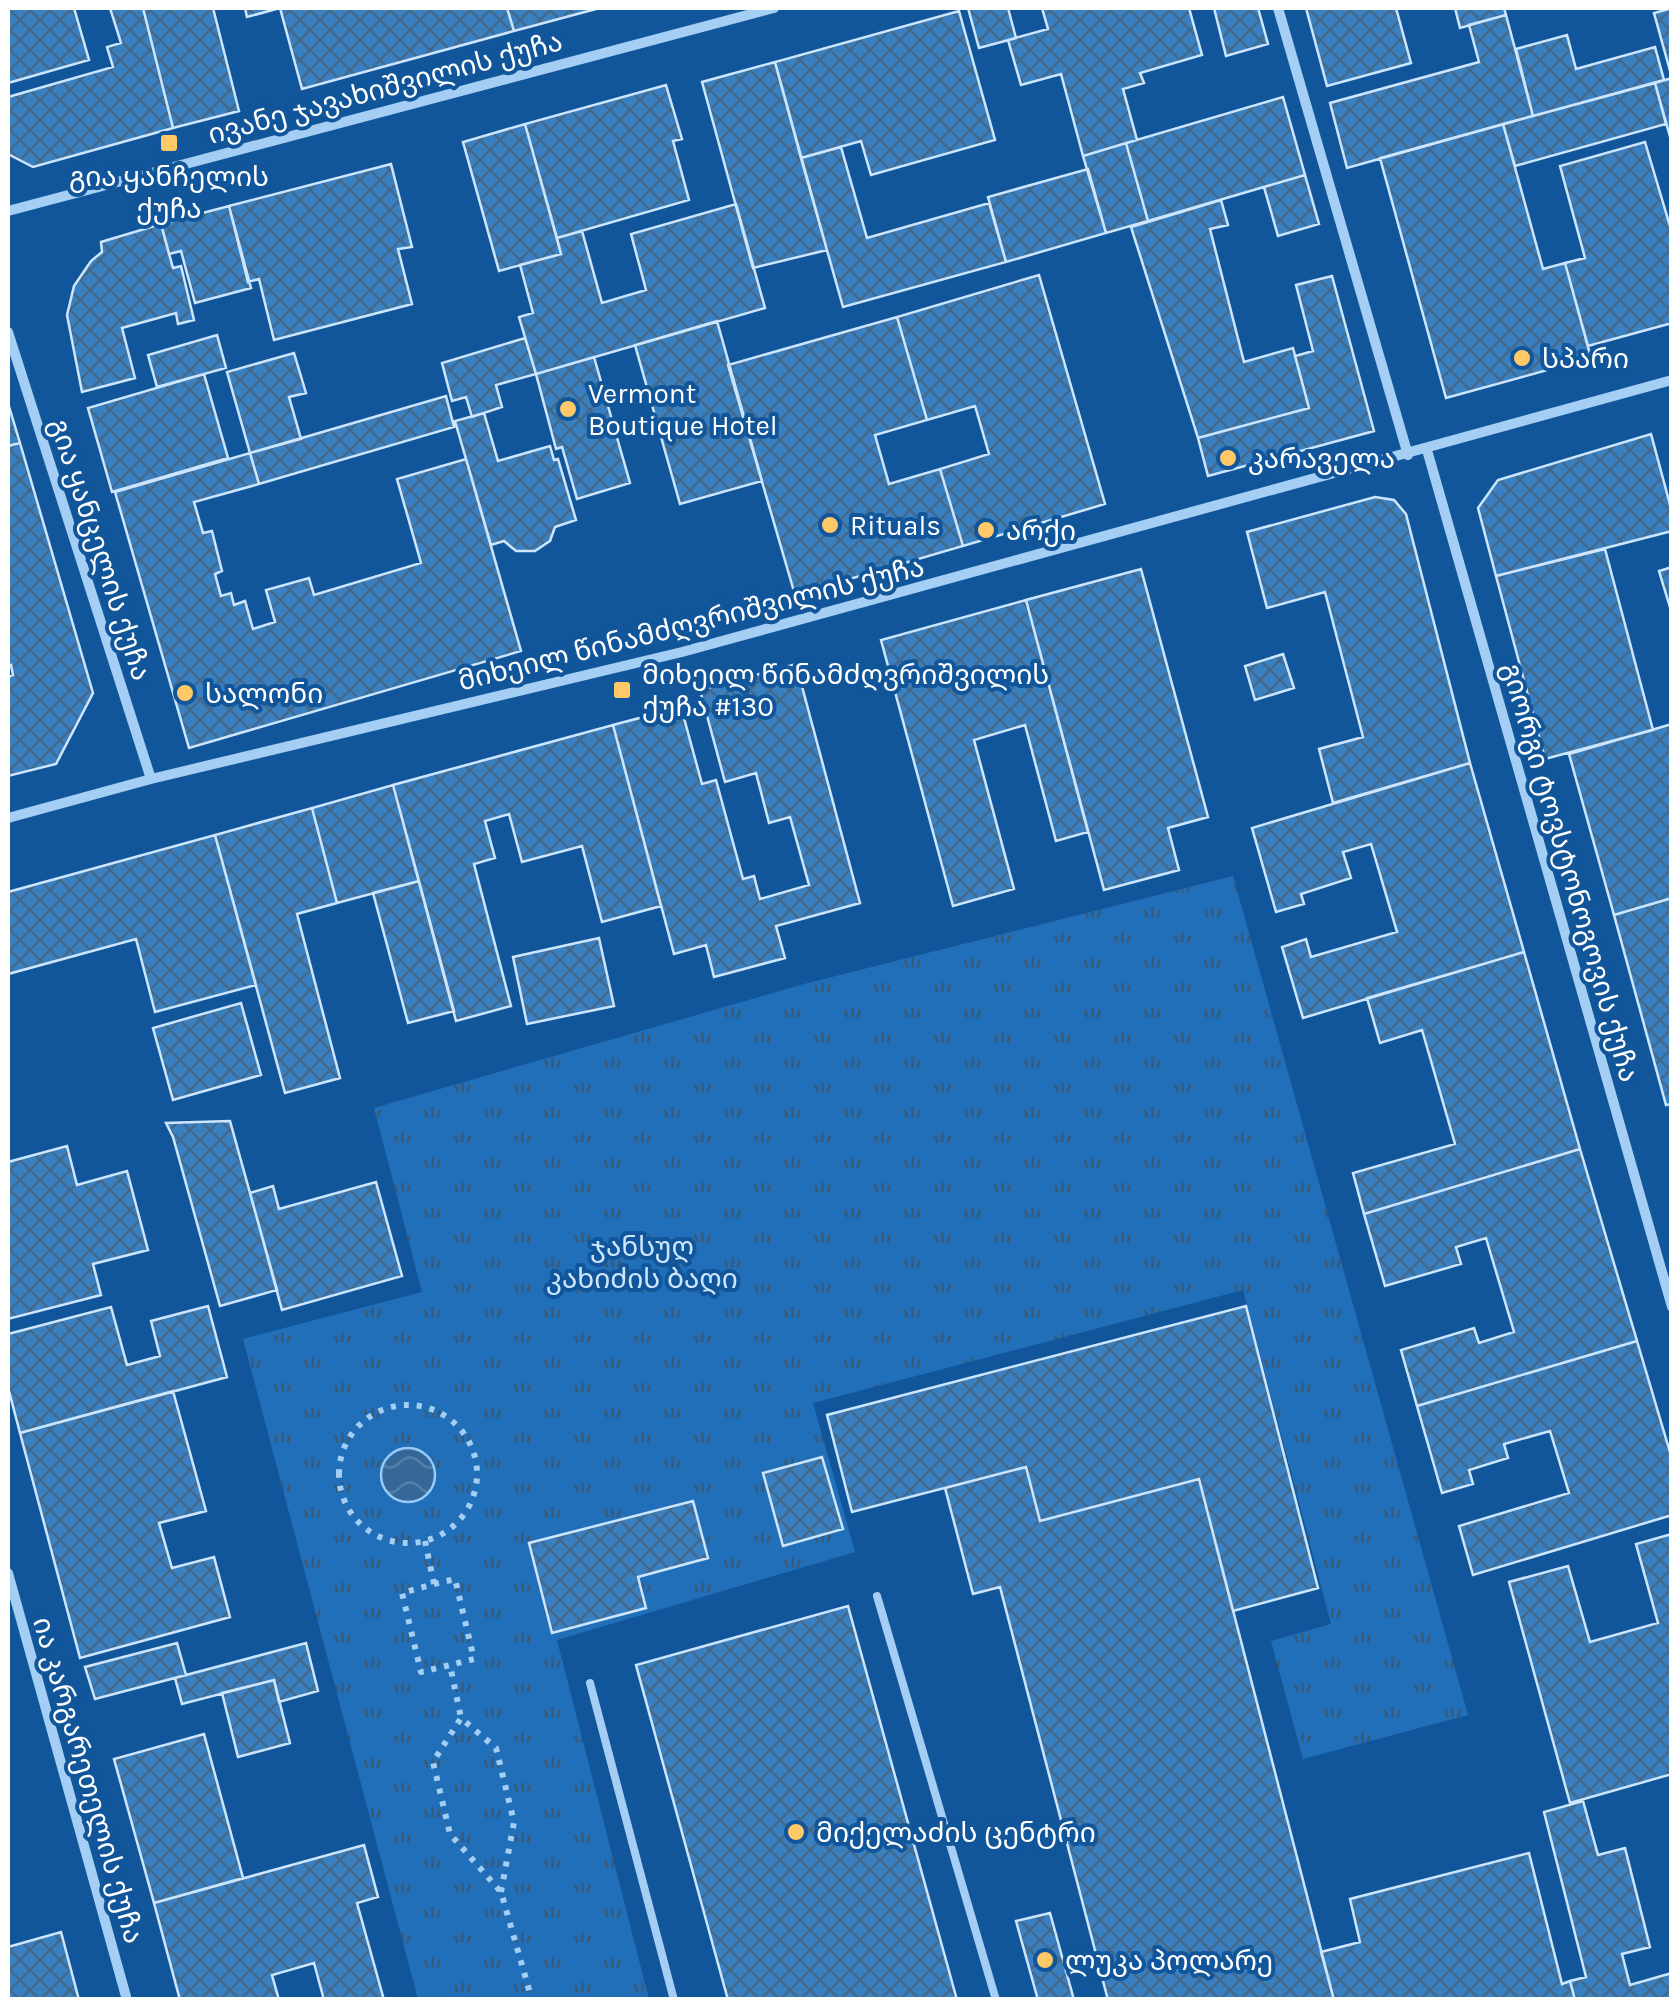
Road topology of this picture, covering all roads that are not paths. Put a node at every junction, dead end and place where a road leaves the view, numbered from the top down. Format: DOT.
graph roads {
  1 [pos="774,8"];
  2 [pos="1278,8"];
  3 [pos="8,211"];
  4 [pos="8,332"];
  5 [pos="1672,380"];
  6 [pos="1426,450"];
  7 [pos="1408,455"];
  8 [pos="151,780"];
  9 [pos="8,818"];
  10 [pos="1672,1307"];
  11 [pos="8,1573"];
  12 [pos="877,1596"];
  13 [pos="590,1683"];
  14 [pos="127,2000"];
  15 [pos="674,2000"];
  16 [pos="996,2000"];
  1 -- 3 [label="street, ივანე ჯავახიშვილის ქუჩა"];
  2 -- 7 [label="street"];
  4 -- 8 [label="street, გია ყანცელის ქუჩა"];
  5 -- 6 [label="street, მიხეილ წინამძღვრიშვილის ქუჩა"];
  6 -- 7 [label="street, მიხეილ წინამძღვრიშვილის ქუჩა"];
  6 -- 10 [label="street, გიორგი ტოვსტონოგოვის ქუჩა"];
  7 -- 8 [label="street, მიხეილ წინამძღვრიშვილის ქუჩა"];
  8 -- 9 [label="street, მიხეილ წინამძღვრიშვილის ქუჩა"];
  11 -- 14 [label="street, ია კარგარეთელის ქუჩა"];
  12 -- 16 [label="lane"];
  13 -- 15 [label="lane"];
}
